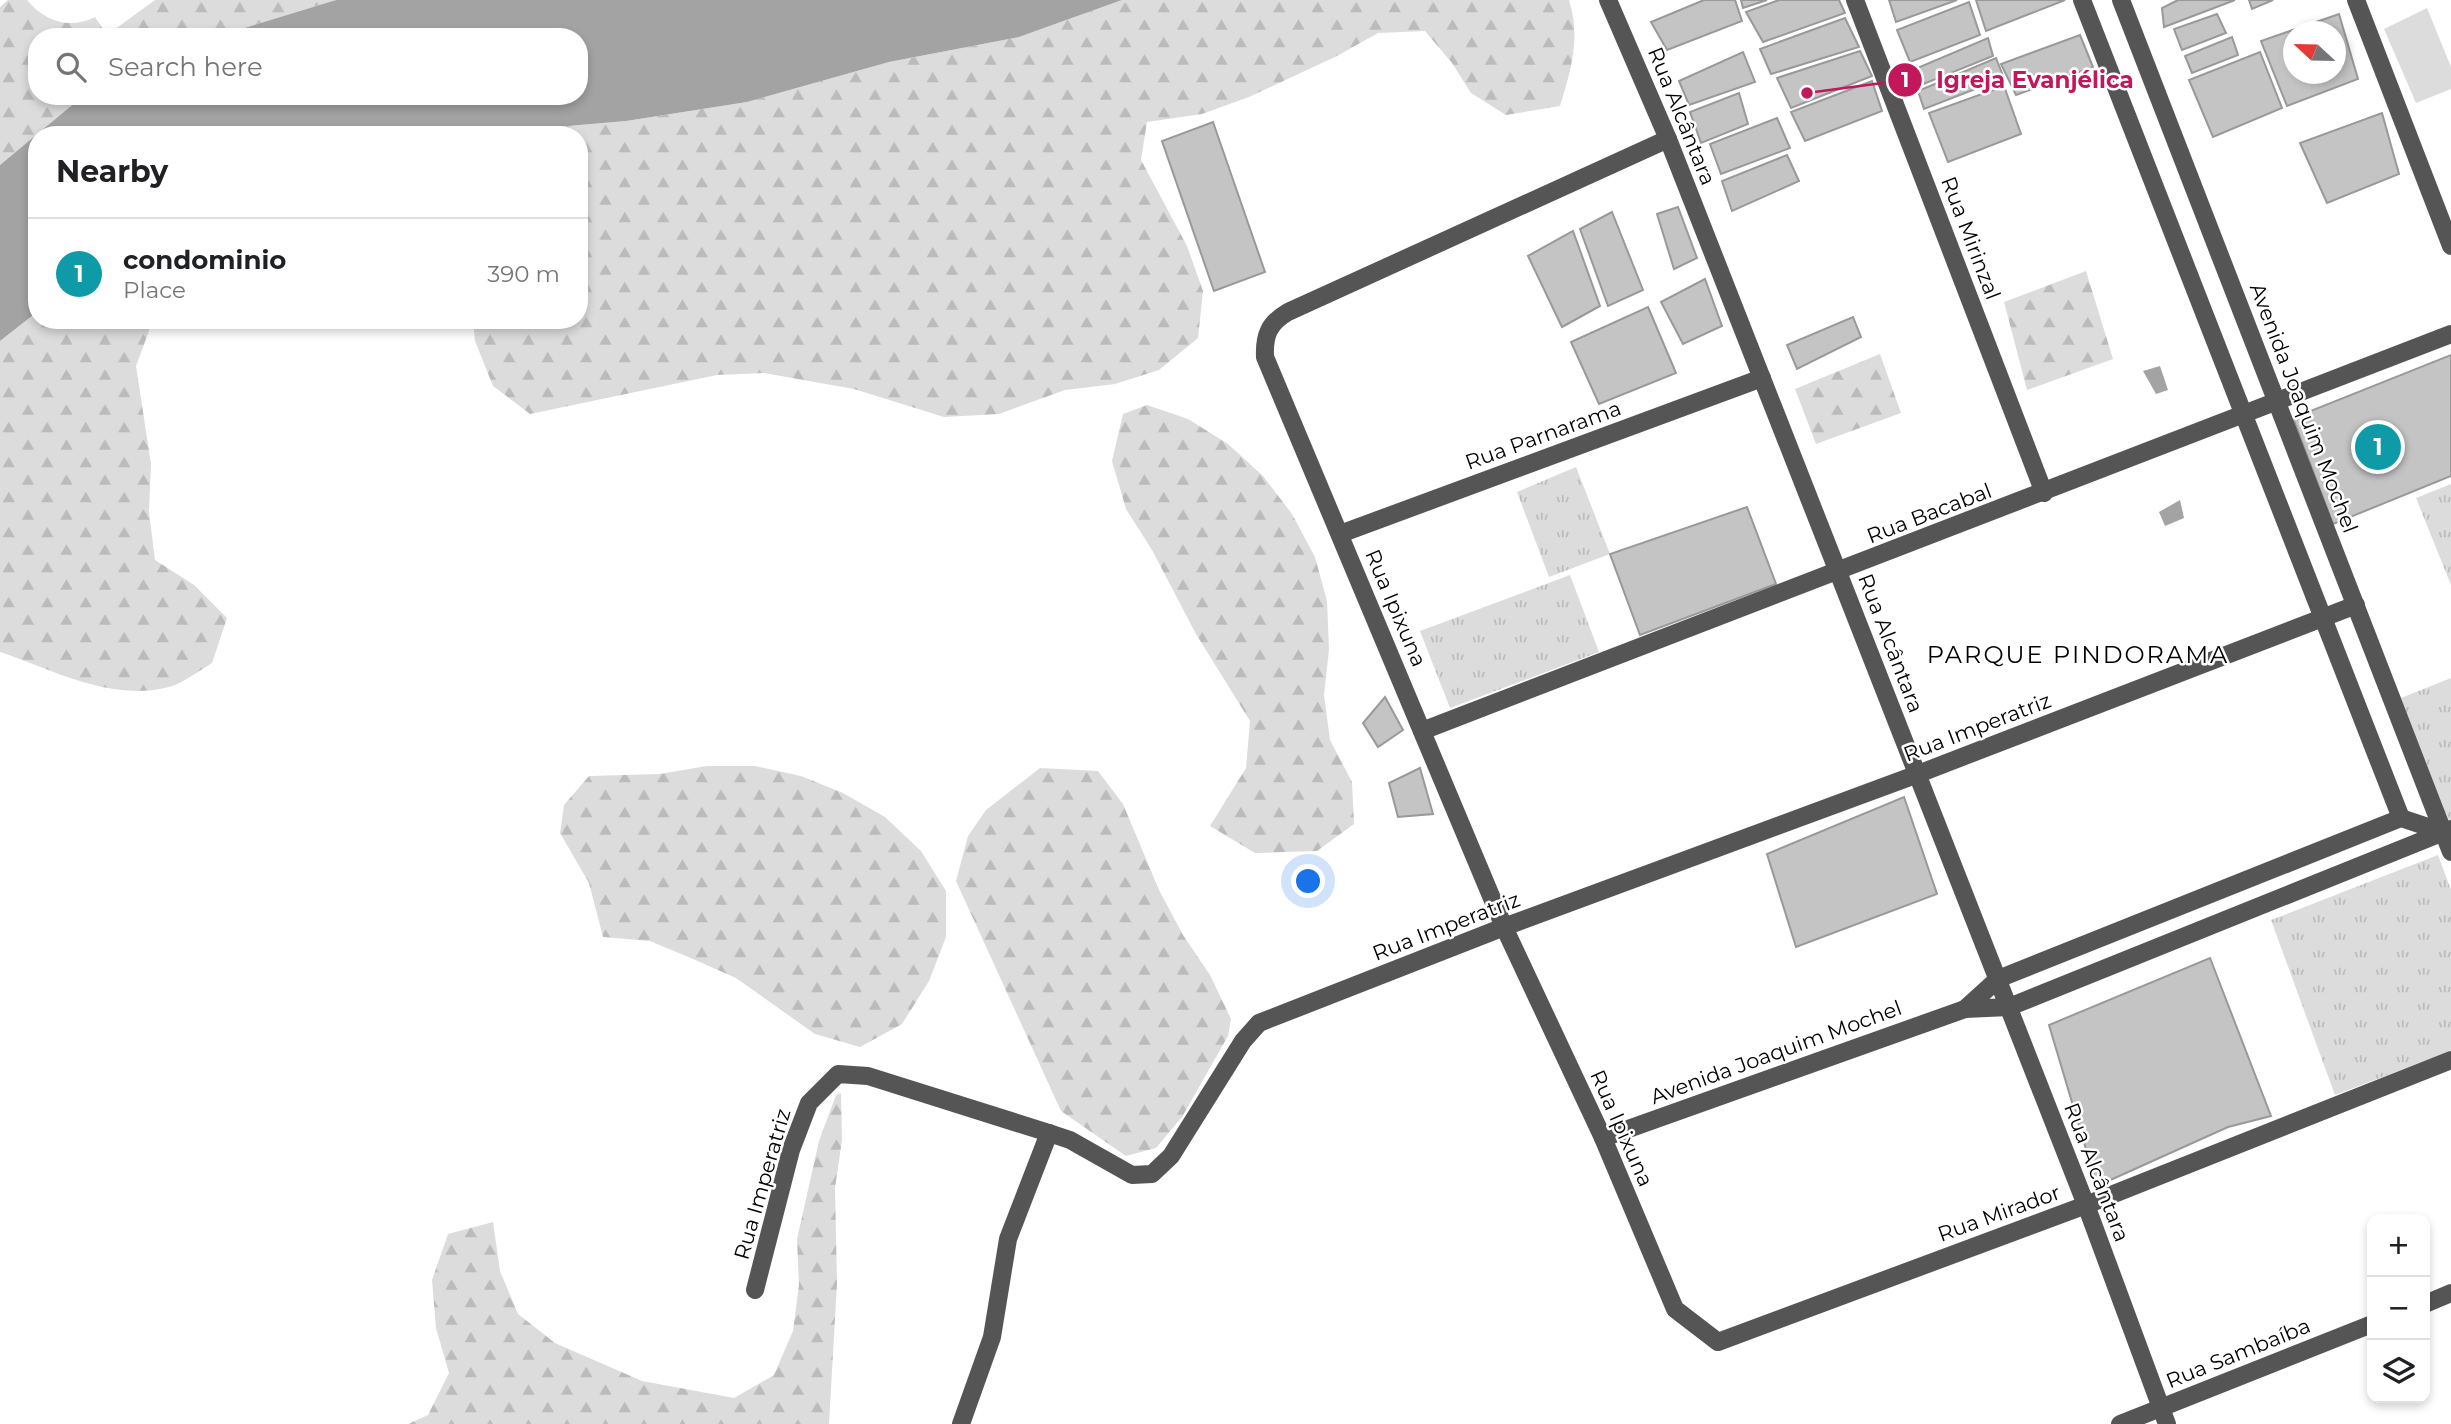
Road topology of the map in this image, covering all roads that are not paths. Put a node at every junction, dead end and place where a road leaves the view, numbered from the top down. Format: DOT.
graph roads {
  1 [pos="1608,0"];
  2 [pos="1855,0"];
  3 [pos="2082,0"];
  4 [pos="2121,0"];
  5 [pos="2356,0"];
  6 [pos="1668,139"];
  7 [pos="2451,246"];
  8 [pos="2451,334"];
  9 [pos="1762,378"];
  10 [pos="2277,400"];
  11 [pos="2241,414"];
  12 [pos="2044,493"];
  13 [pos="1340,534"];
  14 [pos="1838,572"];
  15 [pos="2356,605"];
  16 [pos="2324,615"];
  17 [pos="1422,732"];
  18 [pos="1918,774"];
  19 [pos="2401,818"];
  20 [pos="2447,831"];
  21 [pos="2451,852"];
  22 [pos="1504,927"];
  23 [pos="1998,979"];
  24 [pos="2009,1007"];
  25 [pos="1965,1009"];
  26 [pos="2451,1060"];
  27 [pos="1049,1133"];
  28 [pos="1603,1138"];
  29 [pos="2086,1205"];
  30 [pos="755,1290"];
  31 [pos="2451,1293"];
  32 [pos="2430,1302"];
  33 [pos="2367,1326"];
  34 [pos="1718,1342"];
  35 [pos="2164,1416"];
  36 [pos="961,1424"];
  37 [pos="2120,1424"];
  1 -- 6 [label="street, Rua Alcântara"];
  2 -- 12 [label="street, Rua Mirinzal"];
  3 -- 11 [label="street"];
  4 -- 10 [label="street, Avenida Joaquim Mochel"];
  5 -- 7 [label="street"];
  6 -- 9 [label="street, Rua Alcântara"];
  6 -- 13 [label="street, Rua Ipixuna"];
  8 -- 10 [label="street, Rua Bacabal"];
  9 -- 13 [label="street, Rua Parnarama"];
  9 -- 14 [label="street, Rua Alcântara"];
  10 -- 11 [label="street, Rua Bacabal"];
  10 -- 15 [label="street, Avenida Joaquim Mochel"];
  11 -- 12 [label="street, Rua Bacabal"];
  11 -- 16 [label="street"];
  12 -- 14 [label="street, Rua Bacabal"];
  13 -- 17 [label="street, Rua Ipixuna"];
  14 -- 17 [label="street, Rua Bacabal"];
  14 -- 18 [label="street, Rua Alcântara"];
  15 -- 16 [label="street, Rua Imperatriz"];
  15 -- 20 [label="street, Avenida Joaquim Mochel"];
  16 -- 18 [label="street, Rua Imperatriz"];
  16 -- 19 [label="street"];
  17 -- 22 [label="street, Rua Ipixuna"];
  18 -- 22 [label="street, Rua Imperatriz"];
  18 -- 23 [label="street, Rua Alcântara"];
  19 -- 20 [label="street"];
  19 -- 23 [label="street, Avenida Joaquim Mochel"];
  20 -- 21 [label="street"];
  20 -- 24 [label="street, Avenida Joaquim Mochel"];
  22 -- 27 [label="street, Rua Imperatriz"];
  22 -- 28 [label="street, Rua Ipixuna"];
  23 -- 24 [label="street, Rua Alcântara"];
  23 -- 25 [label="street, Avenida Joaquim Mochel"];
  24 -- 25 [label="street, Avenida Joaquim Mochel"];
  24 -- 29 [label="street, Rua Alcântara"];
  25 -- 28 [label="street, Avenida Joaquim Mochel"];
  26 -- 29 [label="street, Rua Mirador"];
  27 -- 30 [label="street, Rua Imperatriz"];
  27 -- 36 [label="street"];
  28 -- 34 [label="street, Rua Ipixuna"];
  29 -- 34 [label="street, Rua Mirador"];
  29 -- 35 [label="street, Rua Alcântara"];
  31 -- 32 [label="street"];
  33 -- 35 [label="street, Rua Sambaíba"];
  35 -- 37 [label="street, Rua Sambaíba"];
}
